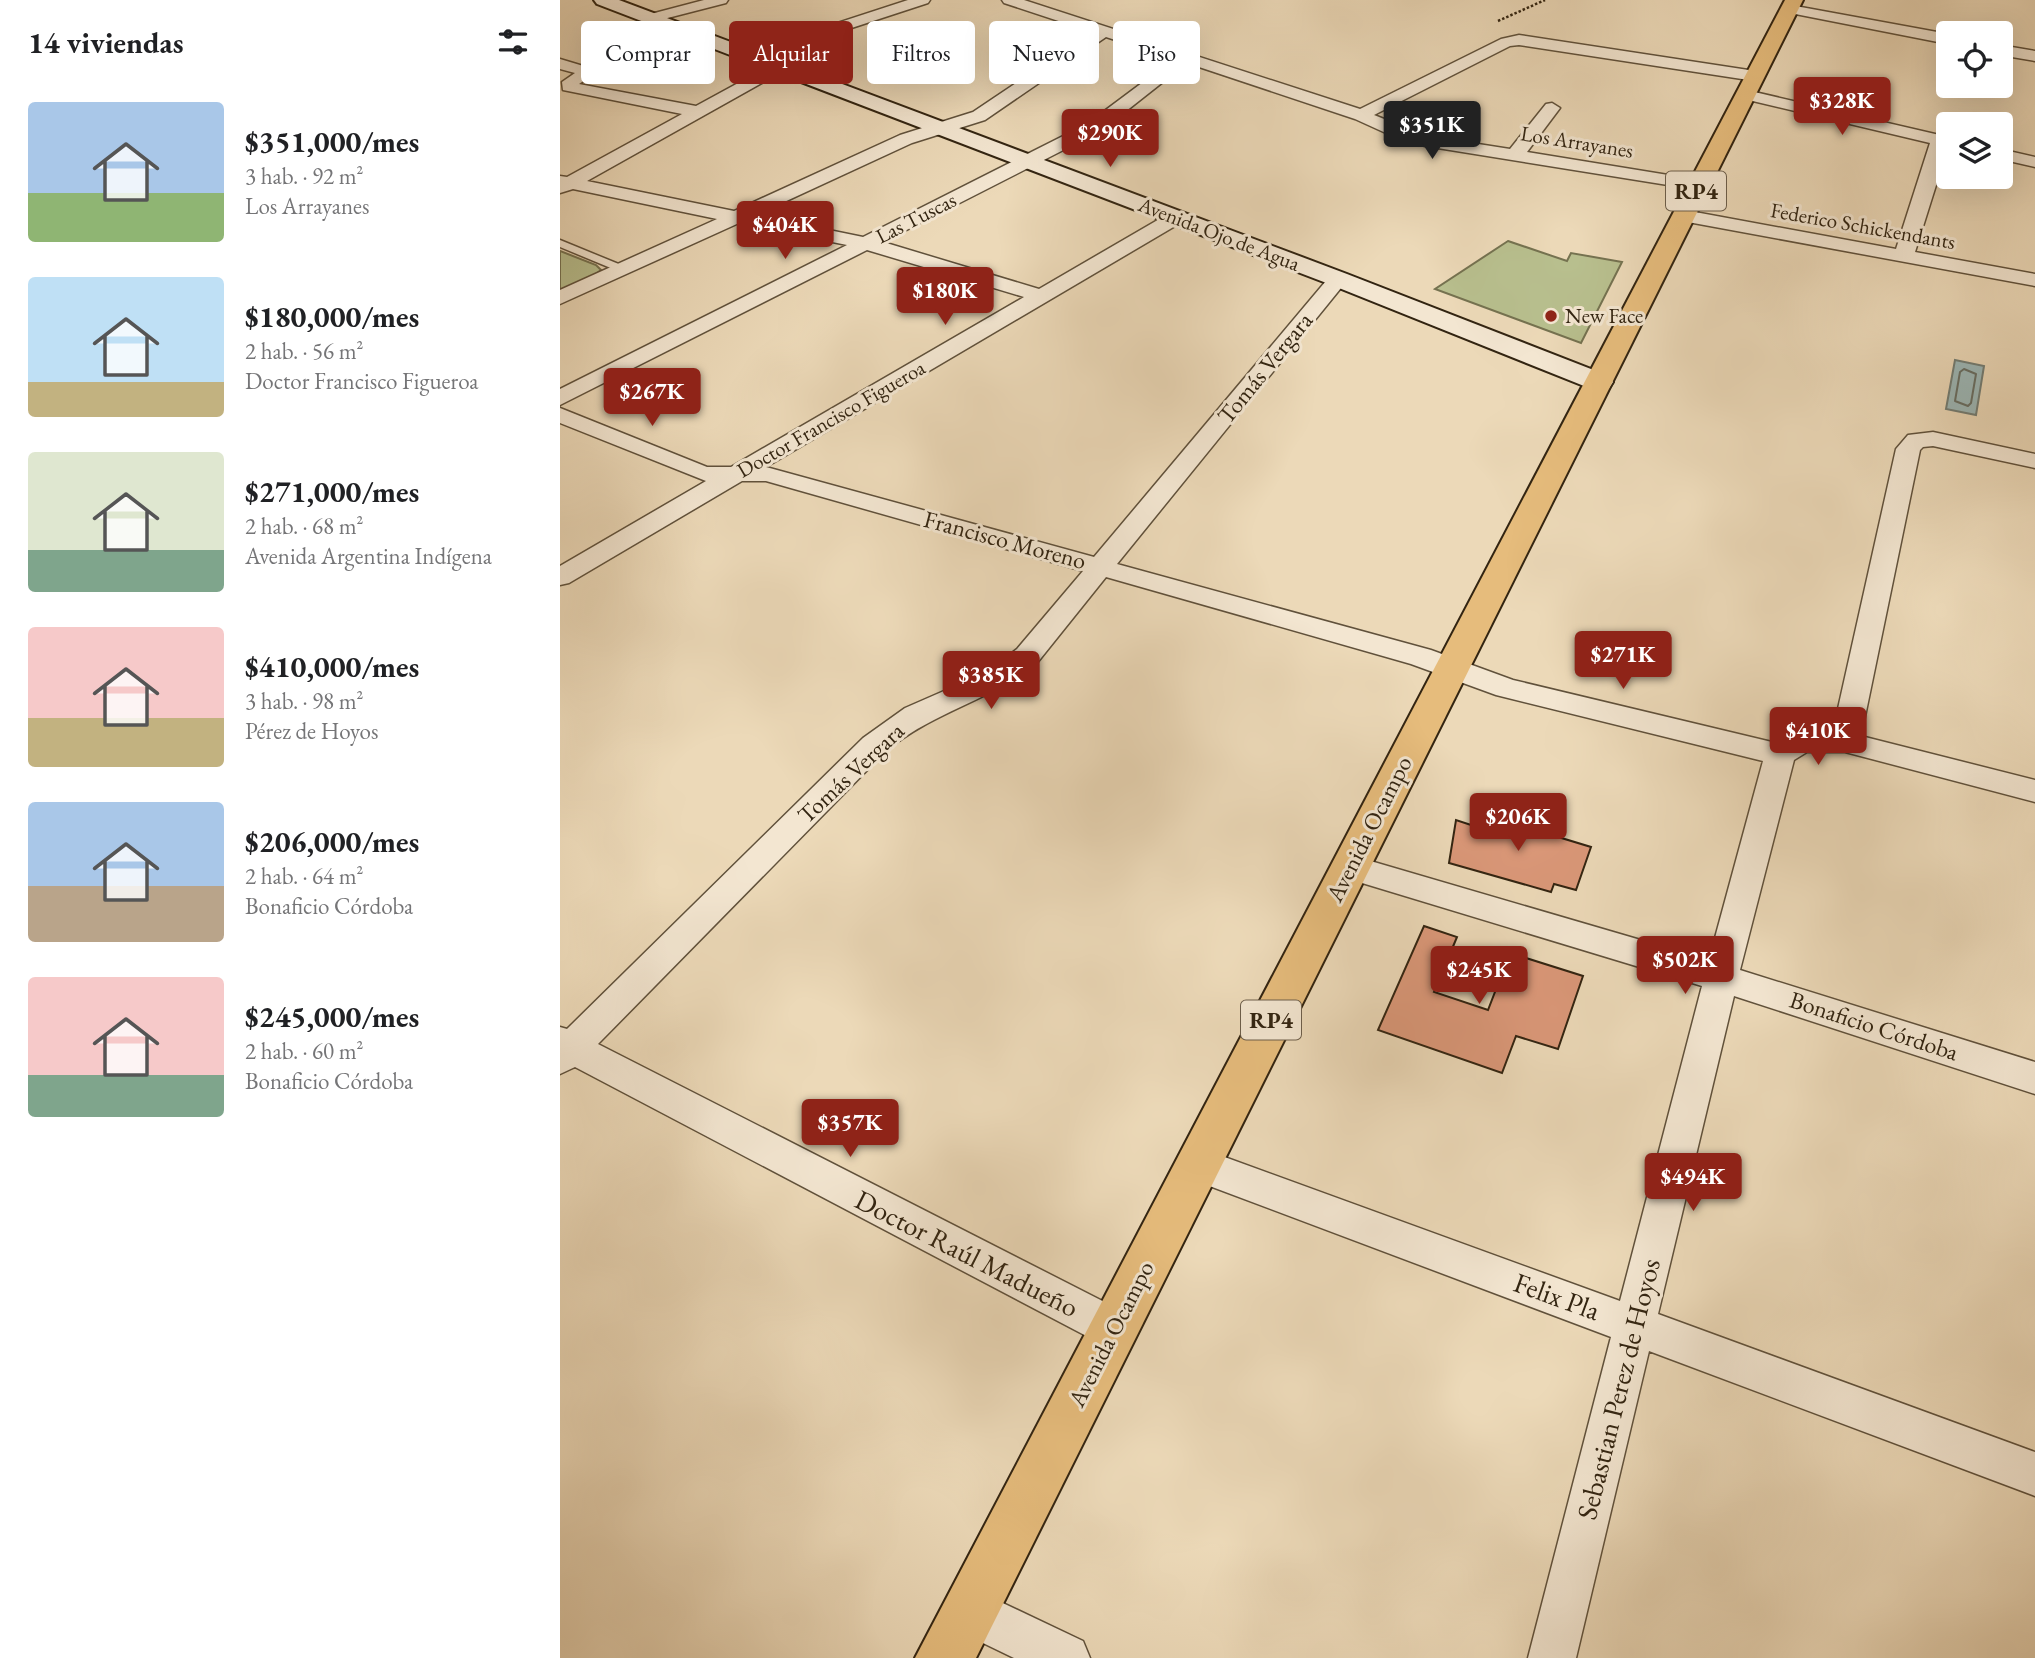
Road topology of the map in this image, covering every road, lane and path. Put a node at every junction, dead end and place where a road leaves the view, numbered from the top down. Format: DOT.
graph roads {
  1 [pos="603,0"];
  2 [pos="721,0"];
  3 [pos="923,0"];
  4 [pos="1009,0"];
  5 [pos="1792,5"];
  6 [pos="652,18"];
  7 [pos="853,23"];
  8 [pos="1104,31"];
  9 [pos="1113,34"];
  10 [pos="1936,37"];
  11 [pos="729,48"];
  12 [pos="2013,52"];
  13 [pos="2035,56"];
  14 [pos="1200,62"];
  15 [pos="560,64"];
  16 [pos="748,84"];
  17 [pos="824,84"];
  18 [pos="1151,84"];
  19 [pos="1751,85"];
  20 [pos="1552,108"];
  21 [pos="698,111"];
  22 [pos="1362,115"];
  23 [pos="938,127"];
  24 [pos="1936,139"];
  25 [pos="1515,155"];
  26 [pos="2013,157"];
  27 [pos="1029,162"];
  28 [pos="2035,162"];
  29 [pos="1936,165"];
  30 [pos="563,184"];
  31 [pos="1699,185"];
  32 [pos="1684,216"];
  33 [pos="737,217"];
  34 [pos="1175,218"];
  35 [pos="560,243"];
  36 [pos="865,243"];
  37 [pos="1905,256"];
  38 [pos="622,269"];
  39 [pos="1338,279"];
  40 [pos="2035,280"];
  41 [pos="1041,296"];
  42 [pos="560,298"];
  43 [pos="1599,382"];
  44 [pos="560,398"];
  45 [pos="560,415"];
  46 [pos="2035,461"];
  47 [pos="737,474"];
  48 [pos="1103,567"];
  49 [pos="560,578"];
  50 [pos="1452,668"];
  51 [pos="1845,742"];
  52 [pos="1780,755"];
  53 [pos="2035,791"];
  54 [pos="1350,867"];
  55 [pos="1721,978"];
  56 [pos="564,1050"];
  57 [pos="2035,1078"];
  58 [pos="1197,1164"];
  59 [pos="1634,1324"];
  60 [pos="1113,1329"];
  61 [pos="2035,1474"];
  62 [pos="969,1611"];
  63 [pos="945,1658"];
  64 [pos="1066,1658"];
  65 [pos="1552,1658"];
  1 -- 6 [label="main road, Avenida Ojo de Agua"];
  2 -- 6 [label="street"];
  3 -- 7 [label="street"];
  4 -- 8 [label="street, Los Arrayanes"];
  5 -- 10 [label="street"];
  5 -- 19 [label="main road, Avenida Ocampo / RP4"];
  6 -- 11 [label="main road, Avenida Ojo de Agua"];
  8 -- 9 [label="street, Los Arrayanes"];
  8 -- 23 [label="street"];
  12 -- 13 [label="street"];
  14 -- 22 [label="street, Los Arrayanes"];
  15 -- 21 [label="street"];
  16 -- 21 [label="street"];
  17 -- 23 [label="main road, Avenida Ojo de Agua"];
  18 -- 27 [label="street, Las Tuscas"];
  19 -- 22 [label="street"];
  19 -- 24 [label="street"];
  19 -- 31 [label="main road, Avenida Ocampo / RP4"];
  20 -- 25 [label="street"];
  21 -- 30 [label="street"];
  22 -- 25 [label="street, Los Arrayanes"];
  23 -- 27 [label="main road, Avenida Ojo de Agua"];
  23 -- 33 [label="street"];
  25 -- 31 [label="street, Los Arrayanes"];
  26 -- 28 [label="street"];
  27 -- 34 [label="main road, Avenida Ojo de Agua"];
  27 -- 36 [label="street, Las Tuscas"];
  29 -- 37 [label="street"];
  30 -- 33 [label="street"];
  31 -- 32 [label="main road, Avenida Ocampo / RP4"];
  32 -- 37 [label="street, Federico Schickendants"];
  32 -- 43 [label="main road, Avenida Ocampo / RP4"];
  33 -- 36 [label="street"];
  33 -- 38 [label="street"];
  34 -- 39 [label="main road, Avenida Ojo de Agua"];
  34 -- 41 [label="street, Doctor Francisco Figueroa"];
  35 -- 38 [label="lane"];
  36 -- 41 [label="street"];
  36 -- 44 [label="street, Las Tuscas"];
  37 -- 40 [label="street, Federico Schickendants"];
  38 -- 42 [label="street"];
  39 -- 43 [label="main road, Avenida Ojo de Agua"];
  39 -- 48 [label="street, Tomás Vergara"];
  41 -- 47 [label="street, Doctor Francisco Figueroa"];
  43 -- 50 [label="main road, Avenida Ocampo / RP4"];
  45 -- 47 [label="street, Francisco Moreno"];
  46 -- 51 [label="street"];
  47 -- 48 [label="street, Francisco Moreno"];
  47 -- 49 [label="street, Doctor Francisco Figueroa"];
  48 -- 50 [label="street, Francisco Moreno"];
  48 -- 56 [label="street, Tomás Vergara"];
  50 -- 52 [label="street, Francisco Moreno"];
  50 -- 54 [label="main road, Avenida Ocampo / RP4"];
  51 -- 52 [label="street"];
  51 -- 53 [label="street"];
  52 -- 55 [label="street, Sebastian Perez de Hoyos"];
  54 -- 55 [label="street, Bonaficio Córdoba"];
  54 -- 58 [label="main road, Avenida Ocampo / RP4"];
  55 -- 57 [label="street, Bonaficio Córdoba"];
  55 -- 59 [label="street, Sebastian Perez de Hoyos"];
  56 -- 60 [label="street, Doctor Raúl Madueño"];
  58 -- 59 [label="street, Felix Pla"];
  58 -- 60 [label="main road, Avenida Ocampo / RP4"];
  59 -- 61 [label="street, Felix Pla"];
  59 -- 65 [label="street, Sebastian Perez de Hoyos"];
  60 -- 62 [label="main road, Avenida Ocampo / RP4"];
  62 -- 63 [label="main road, Avenida Ocampo / RP4"];
  62 -- 64 [label="street"];
}
